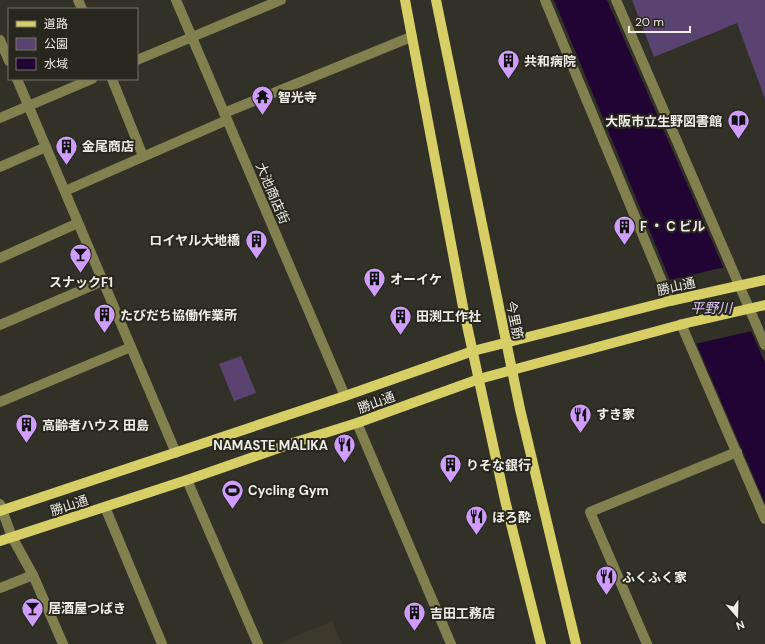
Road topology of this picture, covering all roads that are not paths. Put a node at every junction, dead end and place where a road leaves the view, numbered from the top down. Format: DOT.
graph roads {
  1 [pos="176,0"];
  2 [pos="280,0"];
  3 [pos="404,0"];
  4 [pos="436,0"];
  5 [pos="545,0"];
  6 [pos="616,0"];
  7 [pos="192,37"];
  8 [pos="412,37"];
  9 [pos="0,40"];
  10 [pos="5,56"];
  11 [pos="138,60"];
  12 [pos="17,80"];
  13 [pos="90,80"];
  14 [pos="112,80"];
  15 [pos="28,106"];
  16 [pos="226,117"];
  17 [pos="0,118"];
  18 [pos="46,147"];
  19 [pos="143,156"];
  20 [pos="0,166"];
  21 [pos="65,191"];
  22 [pos="78,223"];
  23 [pos="0,258"];
  24 [pos="765,280"];
  25 [pos="103,281"];
  26 [pos="736,286"];
  27 [pos="674,300"];
  28 [pos="765,304"];
  29 [pos="746,308"];
  30 [pos="684,323"];
  31 [pos="0,325"];
  32 [pos="506,341"];
  33 [pos="765,345"];
  34 [pos="131,347"];
  35 [pos="473,351"];
  36 [pos="512,370"];
  37 [pos="480,379"];
  38 [pos="345,396"];
  39 [pos="0,402"];
  40 [pos="357,423"];
  41 [pos="736,452"];
  42 [pos="176,453"];
  43 [pos="187,480"];
  44 [pos="105,507"];
  45 [pos="1,508"];
  46 [pos="765,519"];
  47 [pos="12,537"];
  48 [pos="0,541"];
  49 [pos="33,575"];
  50 [pos="0,588"];
  51 [pos="63,644"];
  52 [pos="162,644"];
  53 [pos="258,644"];
  54 [pos="451,644"];
  55 [pos="541,644"];
  56 [pos="576,644"];
  57 [pos="647,644"];
  1 -- 7 [label="street, 大池商店街"];
  2 -- 7 [label="street"];
  3 -- 8 [label="main road"];
  4 -- 32 [label="main road, 今里筋"];
  5 -- 27 [label="street"];
  6 -- 26 [label="street"];
  7 -- 11 [label="street"];
  7 -- 16 [label="street, 大池商店街"];
  8 -- 16 [label="street"];
  8 -- 35 [label="main road"];
  9 -- 10 [label="street"];
  12 -- 15 [label="street"];
  13 -- 15 [label="street"];
  14 -- 19 [label="street"];
  15 -- 17 [label="street"];
  15 -- 18 [label="street"];
  16 -- 19 [label="street"];
  16 -- 38 [label="street, 大池商店街"];
  18 -- 20 [label="street"];
  18 -- 21 [label="street"];
  19 -- 21 [label="street"];
  21 -- 22 [label="street"];
  22 -- 23 [label="street"];
  22 -- 25 [label="street"];
  24 -- 26 [label="main road, 勝山通"];
  25 -- 31 [label="street"];
  25 -- 34 [label="street"];
  26 -- 27 [label="main road, 勝山通"];
  26 -- 29 [label="street"];
  27 -- 32 [label="main road, 勝山通"];
  28 -- 29 [label="main road, 勝山通"];
  29 -- 30 [label="main road, 勝山通"];
  29 -- 33 [label="street"];
  30 -- 36 [label="main road, 勝山通"];
  30 -- 41 [label="street"];
  32 -- 35 [label="main road, 勝山通"];
  32 -- 36 [label="main road, 今里筋"];
  34 -- 39 [label="street"];
  34 -- 42 [label="street"];
  35 -- 37 [label="main road"];
  35 -- 38 [label="main road, 勝山通"];
  36 -- 37 [label="main road, 勝山通"];
  36 -- 56 [label="main road, 今里筋"];
  37 -- 40 [label="main road, 勝山通"];
  37 -- 55 [label="main road"];
  38 -- 42 [label="main road, 勝山通"];
  40 -- 43 [label="main road, 勝山通"];
  40 -- 54 [label="street"];
  41 -- 46 [label="street"];
  41 -- 57 [label="street"];
  42 -- 45 [label="main road, 勝山通"];
  43 -- 44 [label="main road, 勝山通"];
  43 -- 53 [label="street"];
  44 -- 47 [label="main road, 勝山通"];
  44 -- 52 [label="street"];
  45 -- 47 [label="street"];
  47 -- 48 [label="main road, 勝山通"];
  47 -- 49 [label="street"];
  49 -- 50 [label="street"];
  49 -- 51 [label="street"];
}
